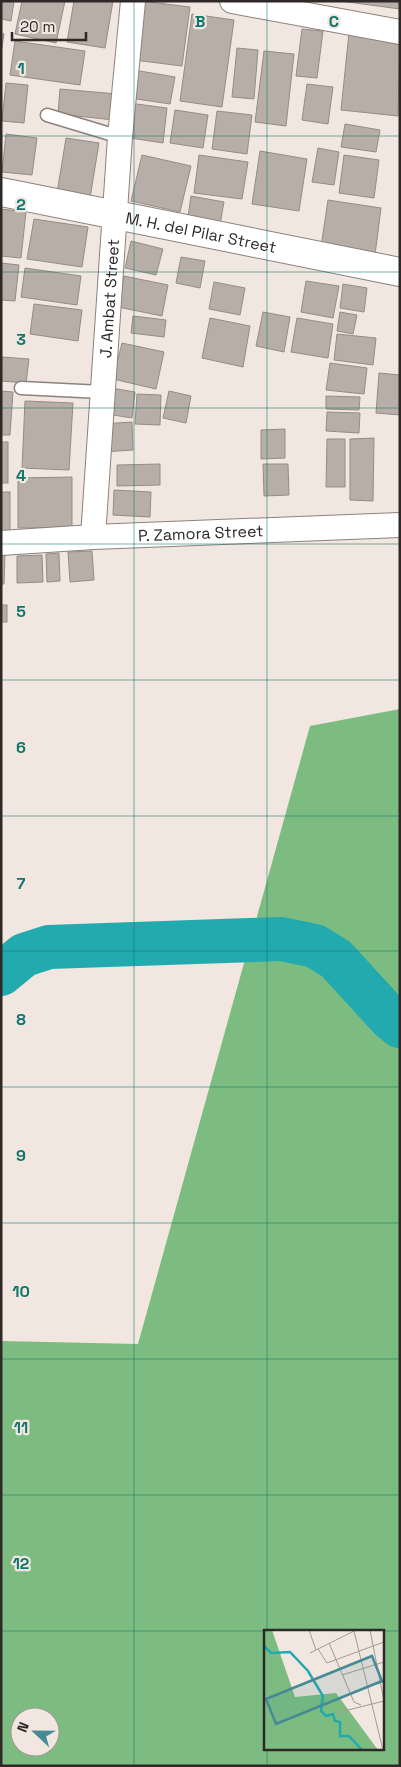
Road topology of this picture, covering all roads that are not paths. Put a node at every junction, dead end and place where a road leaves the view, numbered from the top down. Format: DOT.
graph roads {
  1 [pos="133,1"];
  2 [pos="232,1"];
  3 [pos="400,32"];
  4 [pos="47,114"];
  5 [pos="120,137"];
  6 [pos="1,192"];
  7 [pos="114,215"];
  8 [pos="400,272"];
  9 [pos="21,388"];
  10 [pos="102,392"];
  11 [pos="400,525"];
  12 [pos="93,537"];
  13 [pos="1,543"];
  1 -- 5 [label="street, J. Ambat Street"];
  2 -- 3 [label="street"];
  4 -- 5 [label="lane"];
  5 -- 7 [label="street, J. Ambat Street"];
  6 -- 7 [label="street, M. H. del Pilar Street"];
  7 -- 8 [label="street, M. H. del Pilar Street"];
  7 -- 10 [label="street, J. Ambat Street"];
  9 -- 10 [label="lane"];
  10 -- 12 [label="street, J. Ambat Street"];
  11 -- 12 [label="street, P. Zamora Street"];
  12 -- 13 [label="street, P. Zamora Street"];
}
